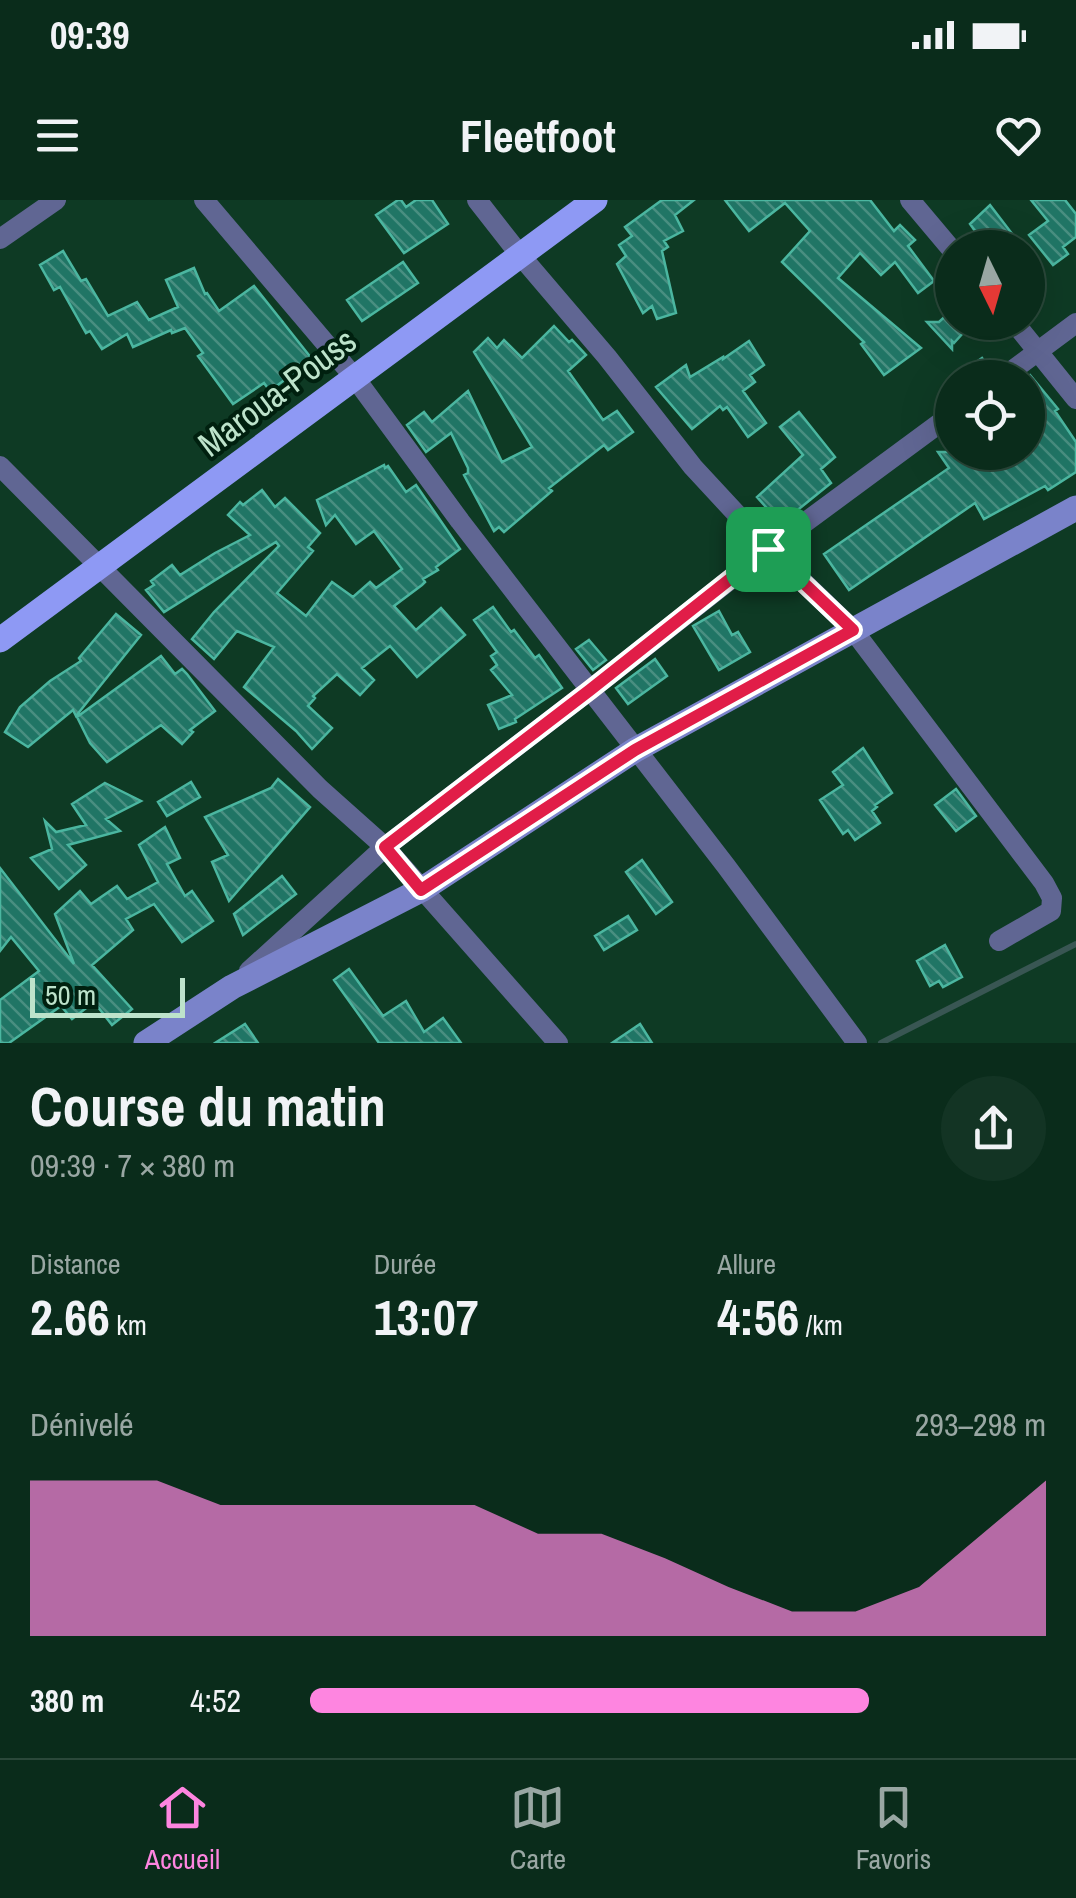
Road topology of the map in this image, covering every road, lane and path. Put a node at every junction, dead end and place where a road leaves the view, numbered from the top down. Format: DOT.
graph roads {
  1 [pos="56,200"];
  2 [pos="204,200"];
  3 [pos="477,200"];
  4 [pos="595,200"];
  5 [pos="910,200"];
  6 [pos="935,230"];
  7 [pos="0,238"];
  8 [pos="520,255"];
  9 [pos="1076,323"];
  10 [pos="1030,340"];
  11 [pos="1039,351"];
  12 [pos="1027,360"];
  13 [pos="354,378"];
  14 [pos="1076,399"];
  15 [pos="935,426"];
  16 [pos="0,466"];
  17 [pos="1076,508"];
  18 [pos="768,549"];
  19 [pos="101,566"];
  20 [pos="853,630"];
  21 [pos="0,640"];
  22 [pos="590,690"];
  23 [pos="635,750"];
  24 [pos="385,847"];
  25 [pos="421,890"];
  26 [pos="999,941"];
  27 [pos="232,987"];
  28 [pos="146,1043"];
  29 [pos="558,1043"];
  30 [pos="857,1043"];
  1 -- 7 [label="street"];
  2 -- 13 [label="street"];
  3 -- 8 [label="street"];
  4 -- 8 [label="main road, Maroua-Pouss"];
  5 -- 6 [label="street"];
  8 -- 13 [label="main road, Maroua-Pouss"];
  8 -- 18 [label="street"];
  9 -- 11 [label="street"];
  10 -- 11 [label="street"];
  11 -- 12 [label="street"];
  11 -- 14 [label="street"];
  13 -- 19 [label="main road, Maroua-Pouss"];
  13 -- 22 [label="street"];
  15 -- 18 [label="street"];
  16 -- 19 [label="street"];
  17 -- 20 [label="main road"];
  18 -- 20 [label="street"];
  18 -- 22 [label="street"];
  19 -- 21 [label="main road, Maroua-Pouss"];
  19 -- 24 [label="street"];
  20 -- 23 [label="main road"];
  20 -- 26 [label="street"];
  22 -- 23 [label="street"];
  22 -- 24 [label="street"];
  23 -- 25 [label="main road"];
  23 -- 30 [label="street"];
  24 -- 25 [label="street"];
  24 -- 27 [label="street"];
  25 -- 27 [label="main road"];
  25 -- 29 [label="street"];
  27 -- 28 [label="main road"];
}
